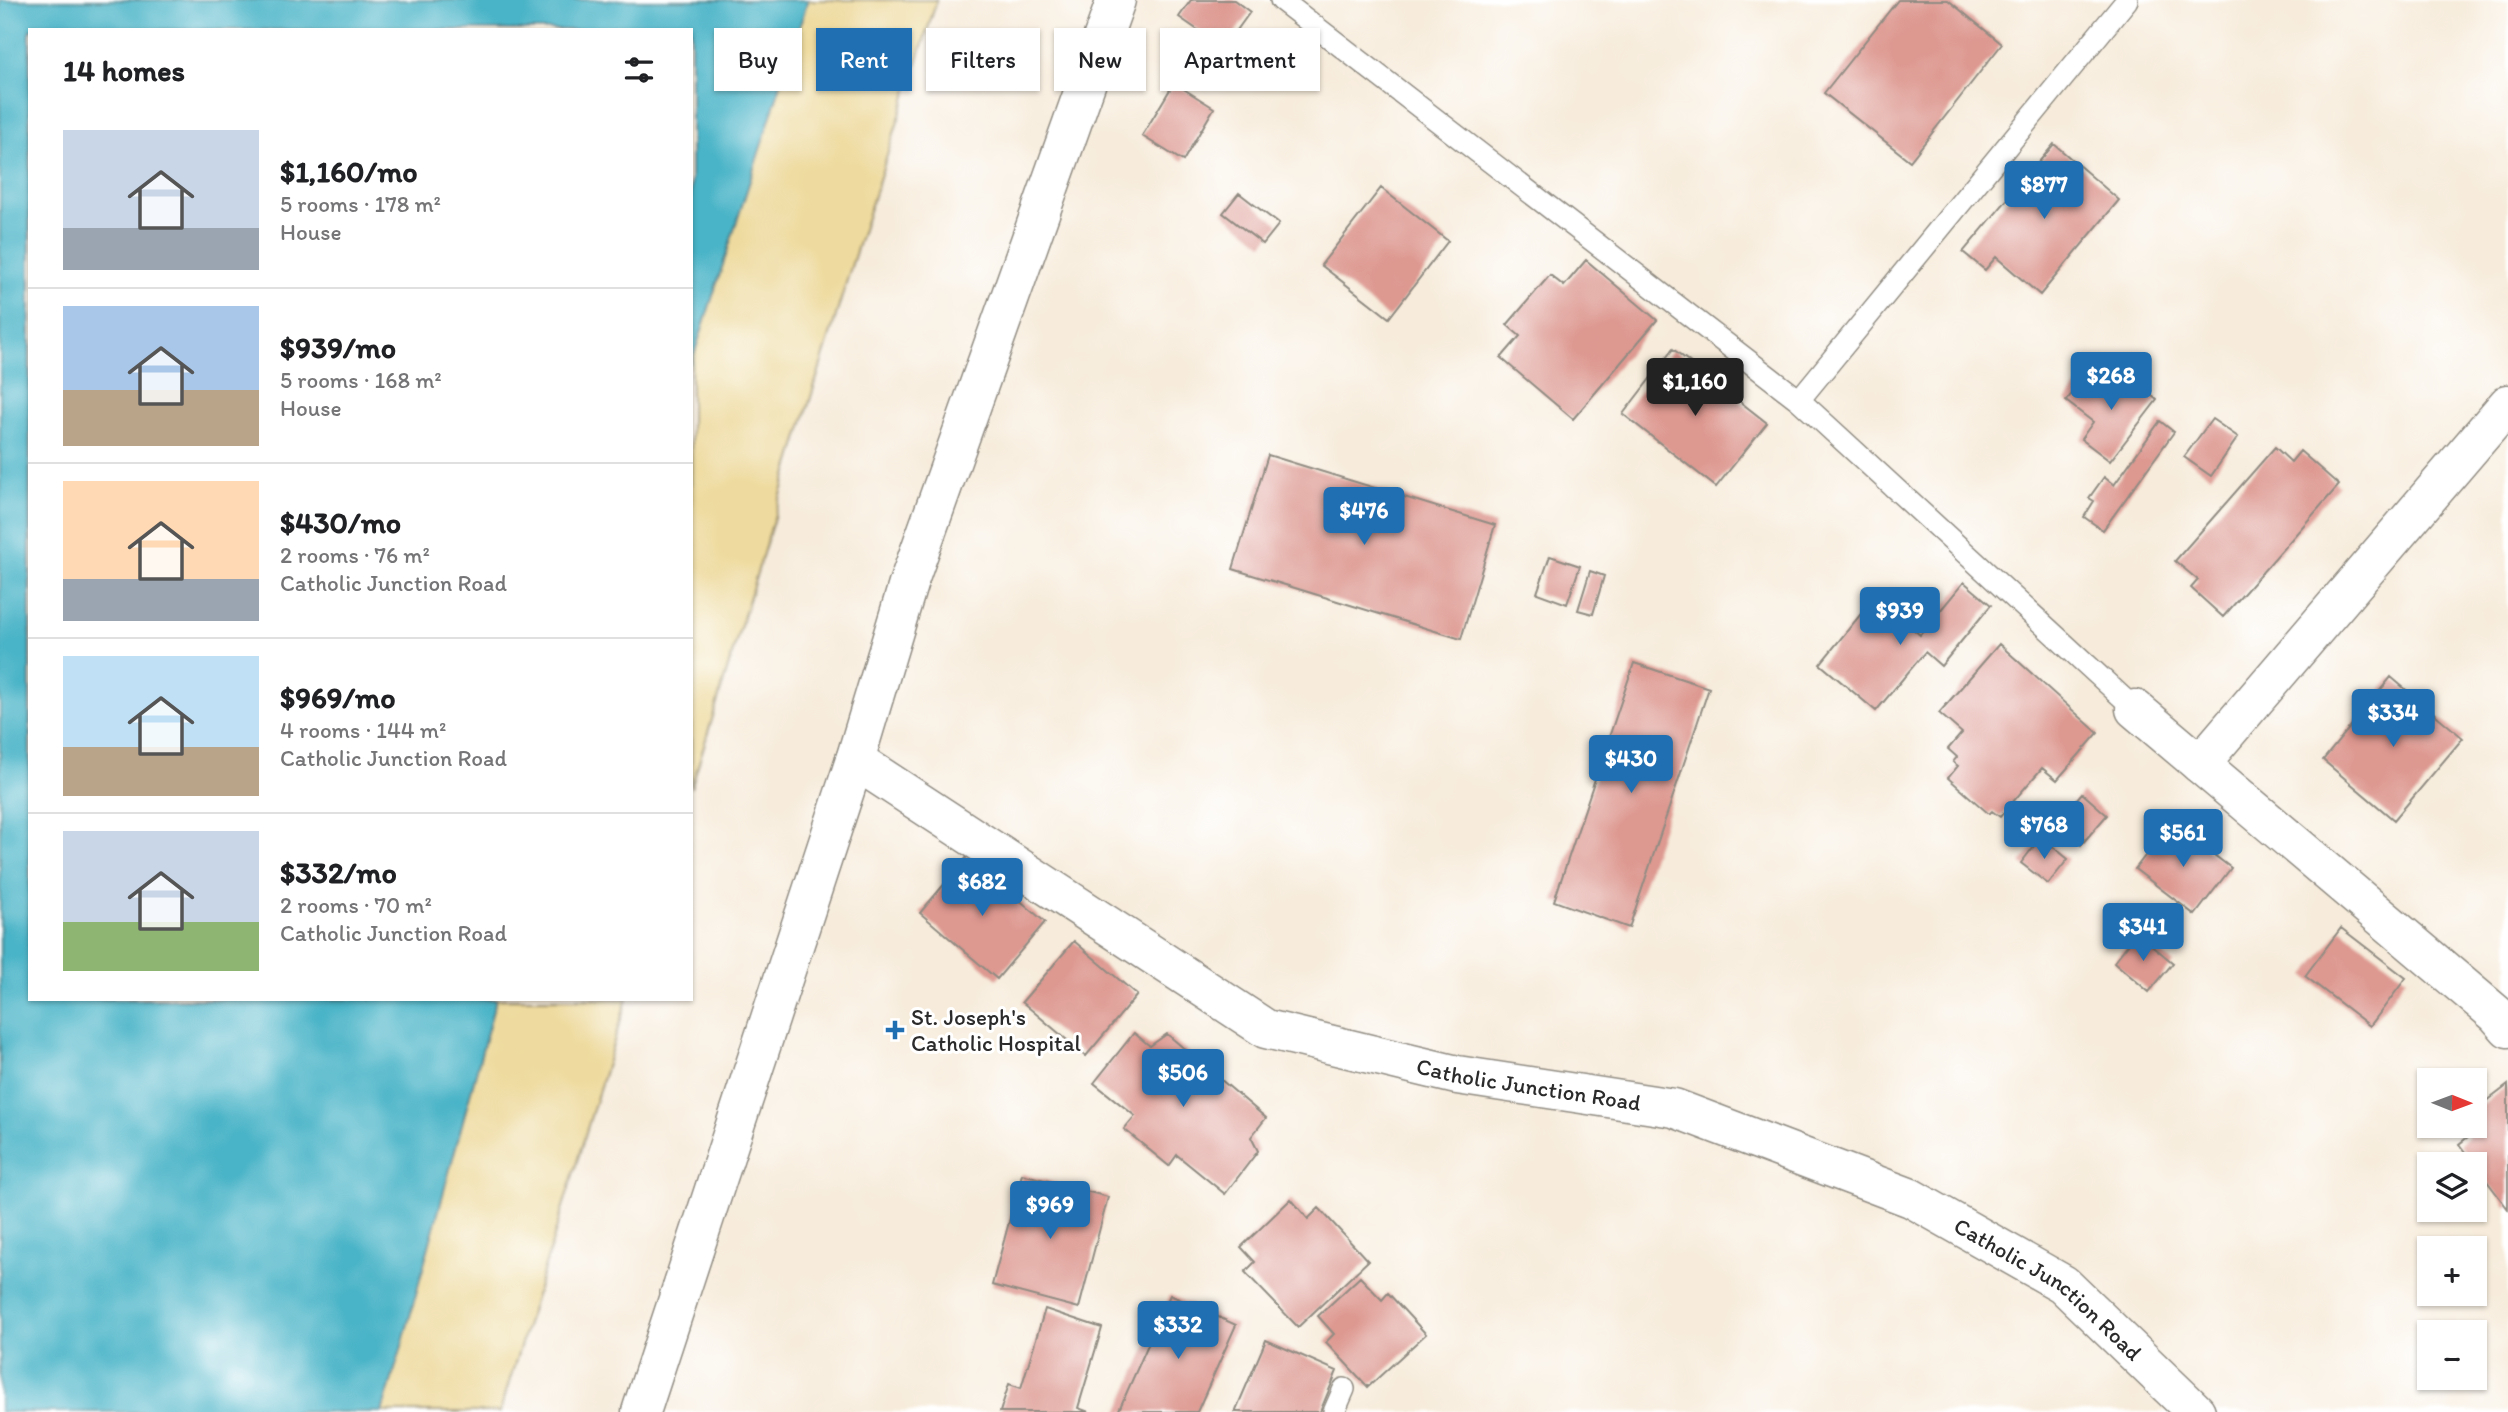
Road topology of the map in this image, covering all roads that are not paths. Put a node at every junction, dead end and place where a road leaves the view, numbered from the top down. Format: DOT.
graph roads {
  1 [pos="1116,0"];
  2 [pos="1281,0"];
  3 [pos="2127,0"];
  4 [pos="1799,400"];
  5 [pos="2508,404"];
  6 [pos="2135,709"];
  7 [pos="855,760"];
  8 [pos="2200,764"];
  9 [pos="2508,1028"];
  10 [pos="1343,1389"];
  11 [pos="641,1412"];
  12 [pos="1334,1412"];
  13 [pos="2196,1412"];
  1 -- 7 [label="street"];
  2 -- 4 [label="lane"];
  3 -- 4 [label="lane"];
  4 -- 6 [label="lane"];
  5 -- 8 [label="street"];
  6 -- 8 [label="street"];
  7 -- 11 [label="street"];
  7 -- 13 [label="street, Catholic Junction Road"];
  8 -- 9 [label="street"];
  10 -- 12 [label="lane"];
}
